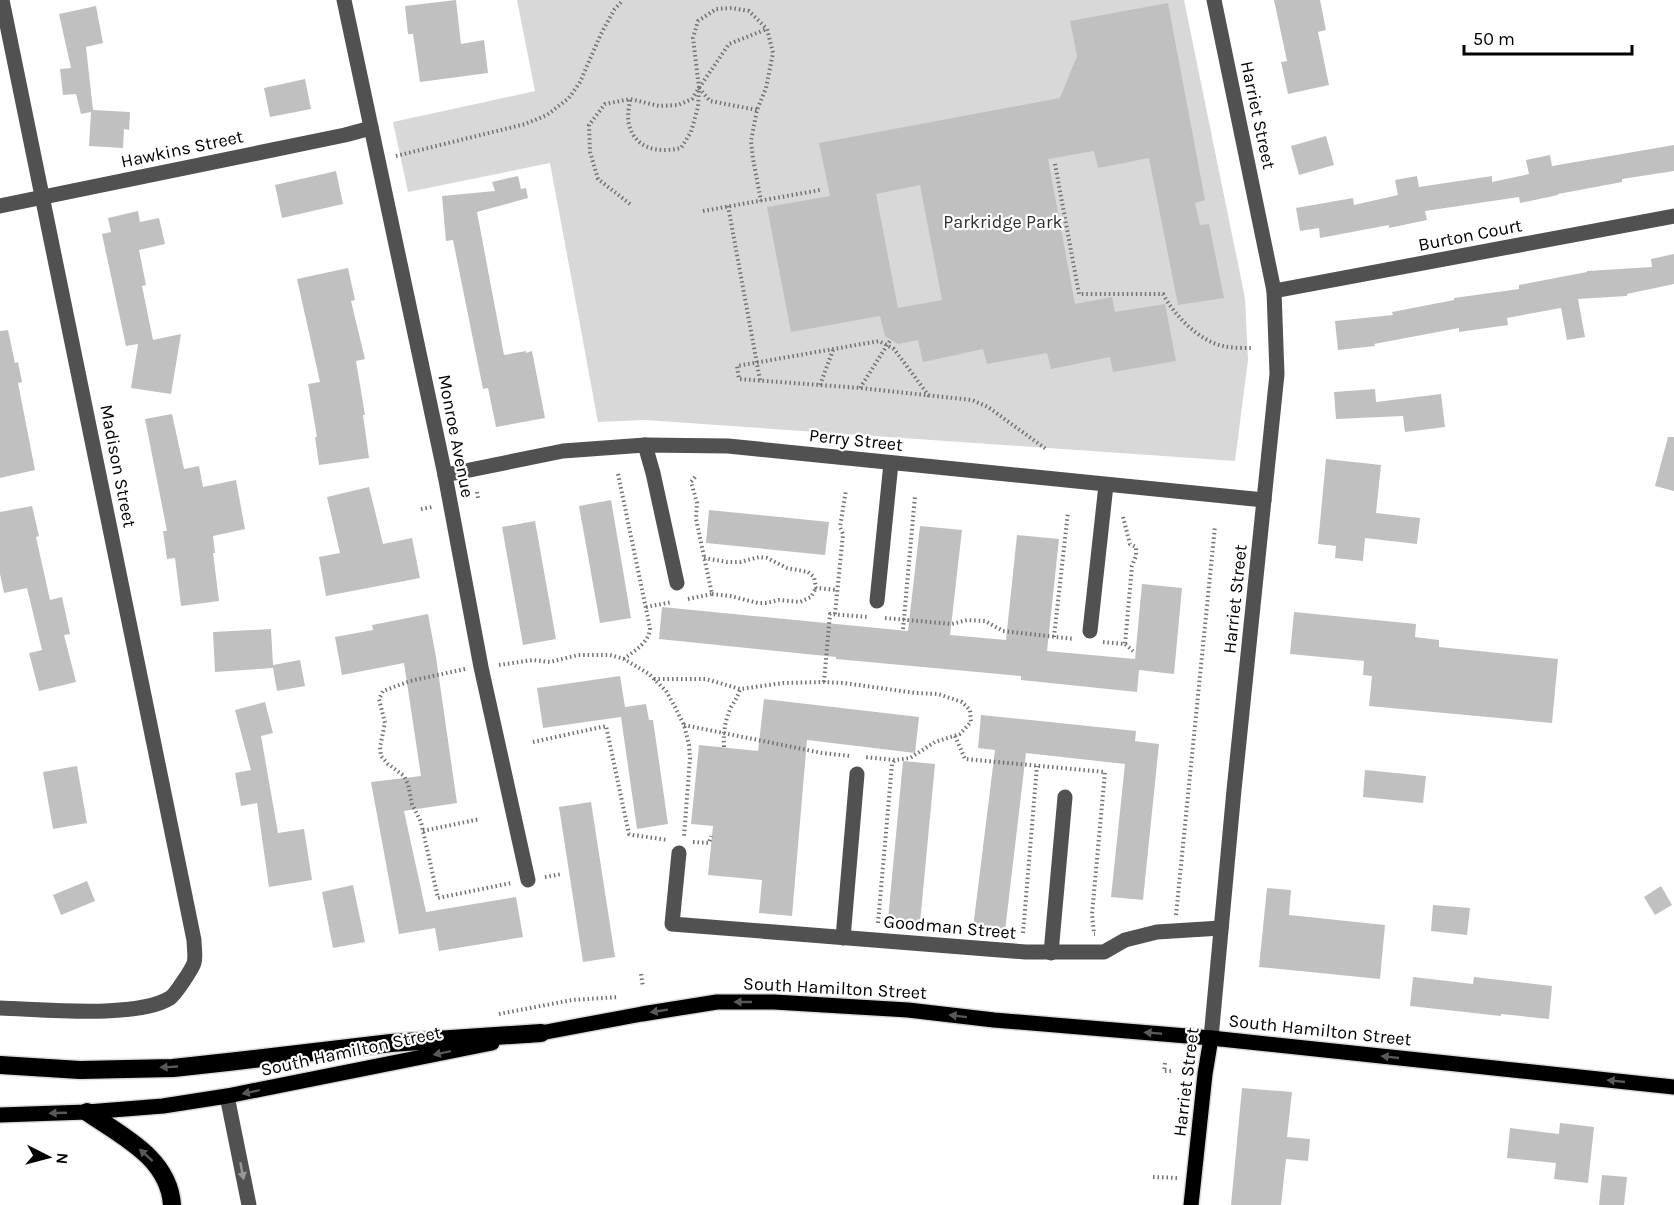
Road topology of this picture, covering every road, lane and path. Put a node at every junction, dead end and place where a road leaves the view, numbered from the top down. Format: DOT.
graph roads {
  1 [pos="2,0"];
  2 [pos="344,0"];
  3 [pos="623,0"];
  4 [pos="1214,0"];
  5 [pos="767,29"];
  6 [pos="699,88"];
  7 [pos="630,99"];
  8 [pos="758,110"];
  9 [pos="371,128"];
  10 [pos="378,160"];
  11 [pos="1055,164"];
  12 [pos="820,190"];
  13 [pos="43,197"];
  14 [pos="761,201"];
  15 [pos="630,204"];
  16 [pos="0,206"];
  17 [pos="728,207"];
  18 [pos="704,211"];
  19 [pos="1674,216"];
  20 [pos="1274,291"];
  21 [pos="891,339"];
  22 [pos="887,345"];
  23 [pos="1252,348"];
  24 [pos="833,350"];
  25 [pos="756,362"];
  26 [pos="760,380"];
  27 [pos="820,385"];
  28 [pos="860,388"];
  29 [pos="929,396"];
  30 [pos="645,445"];
  31 [pos="1046,449"];
  32 [pos="891,463"];
  33 [pos="618,474"];
  34 [pos="445,475"];
  35 [pos="1106,485"];
  36 [pos="846,490"];
  37 [pos="477,492"];
  38 [pos="915,496"];
  39 [pos="478,498"];
  40 [pos="1264,500"];
  41 [pos="432,507"];
  42 [pos="422,509"];
  43 [pos="1068,512"];
  44 [pos="1123,518"];
  45 [pos="1215,526"];
  46 [pos="704,558"];
  47 [pos="677,583"];
  48 [pos="816,588"];
  49 [pos="837,590"];
  50 [pos="712,594"];
  51 [pos="877,601"];
  52 [pos="835,614"];
  53 [pos="869,617"];
  54 [pos="881,618"];
  55 [pos="904,620"];
  56 [pos="903,628"];
  57 [pos="1054,637"];
  58 [pos="1090,637"];
  59 [pos="1125,644"];
  60 [pos="1133,651"];
  61 [pos="624,659"];
  62 [pos="499,665"];
  63 [pos="471,668"];
  64 [pos="654,679"];
  65 [pos="824,682"];
  66 [pos="740,689"];
  67 [pos="684,725"];
  68 [pos="723,733"];
  69 [pos="956,736"];
  70 [pos="534,742"];
  71 [pos="724,747"];
  72 [pos="895,760"];
  73 [pos="1037,766"];
  74 [pos="857,774"];
  75 [pos="1065,797"];
  76 [pos="480,819"];
  77 [pos="423,831"];
  78 [pos="711,836"];
  79 [pos="676,847"];
  80 [pos="562,874"];
  81 [pos="528,880"];
  82 [pos="1168,917"];
  83 [pos="889,926"];
  84 [pos="1221,928"];
  85 [pos="1102,933"];
  86 [pos="1023,937"];
  87 [pos="843,938"];
  88 [pos="1051,953"];
  89 [pos="641,974"];
  90 [pos="643,987"];
  91 [pos="0,1008"];
  92 [pos="541,1032"];
  93 [pos="1211,1038"];
  94 [pos="1165,1063"];
  95 [pos="0,1065"];
  96 [pos="1172,1071"];
  97 [pos="1674,1087"];
  98 [pos="227,1096"];
  99 [pos="87,1112"];
  100 [pos="0,1116"];
  101 [pos="1153,1177"];
  102 [pos="1164,1177"];
  103 [pos="172,1205"];
  104 [pos="249,1205"];
  105 [pos="1191,1205"];
  1 -- 13 [label="street, Madison Street"];
  2 -- 9 [label="street, Monroe Avenue"];
  3 -- 10 [label="path"];
  4 -- 20 [label="street, Harriet Street"];
  5 -- 6 [label="path"];
  5 -- 6 [label="path"];
  5 -- 8 [label="path"];
  6 -- 7 [label="path"];
  6 -- 7 [label="path"];
  6 -- 8 [label="path"];
  7 -- 15 [label="path"];
  8 -- 14 [label="path"];
  9 -- 10 [label="street, Monroe Avenue"];
  9 -- 13 [label="street, Hawkins Street"];
  10 -- 34 [label="street, Monroe Avenue"];
  11 -- 23 [label="path"];
  12 -- 14 [label="path"];
  13 -- 16 [label="street, Hawkins Street"];
  13 -- 91 [label="street, Madison Street"];
  14 -- 17 [label="path"];
  17 -- 18 [label="path"];
  17 -- 25 [label="path"];
  19 -- 20 [label="street, Burton Court"];
  20 -- 40 [label="street, Harriet Street"];
  21 -- 22 [label="path"];
  22 -- 24 [label="path"];
  22 -- 28 [label="path"];
  22 -- 29 [label="path"];
  24 -- 25 [label="path"];
  24 -- 27 [label="path"];
  25 -- 26 [label="path"];
  25 -- 26 [label="path"];
  26 -- 27 [label="path"];
  27 -- 28 [label="path"];
  28 -- 29 [label="path"];
  29 -- 31 [label="path"];
  30 -- 32 [label="street, Perry Street"];
  30 -- 34 [label="street, Perry Street"];
  30 -- 47 [label="street"];
  32 -- 35 [label="street, Perry Street"];
  32 -- 51 [label="street"];
  33 -- 61 [label="path"];
  34 -- 81 [label="street, Monroe Avenue"];
  35 -- 40 [label="street, Perry Street"];
  35 -- 58 [label="street"];
  36 -- 49 [label="path"];
  37 -- 39 [label="path"];
  38 -- 55 [label="path"];
  40 -- 84 [label="street, Harriet Street"];
  41 -- 42 [label="path"];
  43 -- 57 [label="path"];
  44 -- 59 [label="path"];
  45 -- 82 [label="path"];
  46 -- 48 [label="path"];
  48 -- 49 [label="path"];
  48 -- 50 [label="path"];
  49 -- 52 [label="path"];
  52 -- 53 [label="path"];
  52 -- 65 [label="path"];
  54 -- 55 [label="path"];
  55 -- 56 [label="path"];
  55 -- 57 [label="path"];
  57 -- 58 [label="path"];
  58 -- 59 [label="path"];
  59 -- 60 [label="path"];
  61 -- 62 [label="path"];
  61 -- 64 [label="path"];
  63 -- 77 [label="path"];
  64 -- 66 [label="path"];
  64 -- 67 [label="path"];
  65 -- 66 [label="path"];
  65 -- 69 [label="path"];
  66 -- 68 [label="path"];
  67 -- 68 [label="path"];
  67 -- 78 [label="path"];
  68 -- 71 [label="path"];
  68 -- 72 [label="path"];
  69 -- 72 [label="path"];
  69 -- 73 [label="path"];
  70 -- 79 [label="path"];
  72 -- 83 [label="path"];
  73 -- 85 [label="path"];
  73 -- 86 [label="path"];
  74 -- 87 [label="street"];
  75 -- 88 [label="street"];
  76 -- 77 [label="path"];
  77 -- 81 [label="path"];
  79 -- 87 [label="street, Goodman Street"];
  80 -- 81 [label="path"];
  84 -- 88 [label="street, Goodman Street"];
  84 -- 93 [label="street, Harriet Street"];
  87 -- 88 [label="street, Goodman Street"];
  89 -- 90 [label="path"];
  93 -- 92 [label="main road, South Hamilton Street, one-way"];
  92 -- 95 [label="highway, one-way"];
  92 -- 98 [label="main road, South Hamilton Street, one-way"];
  97 -- 93 [label="main road, South Hamilton Street, one-way"];
  93 -- 105 [label="main road, Harriet Street"];
  94 -- 96 [label="path"];
  98 -- 99 [label="main road, South Hamilton Street"];
  98 -- 104 [label="street, one-way"];
  99 -- 100 [label="main road, South Hamilton Street, one-way"];
  103 -- 99 [label="highway, one-way"];
  101 -- 102 [label="path"];
}
